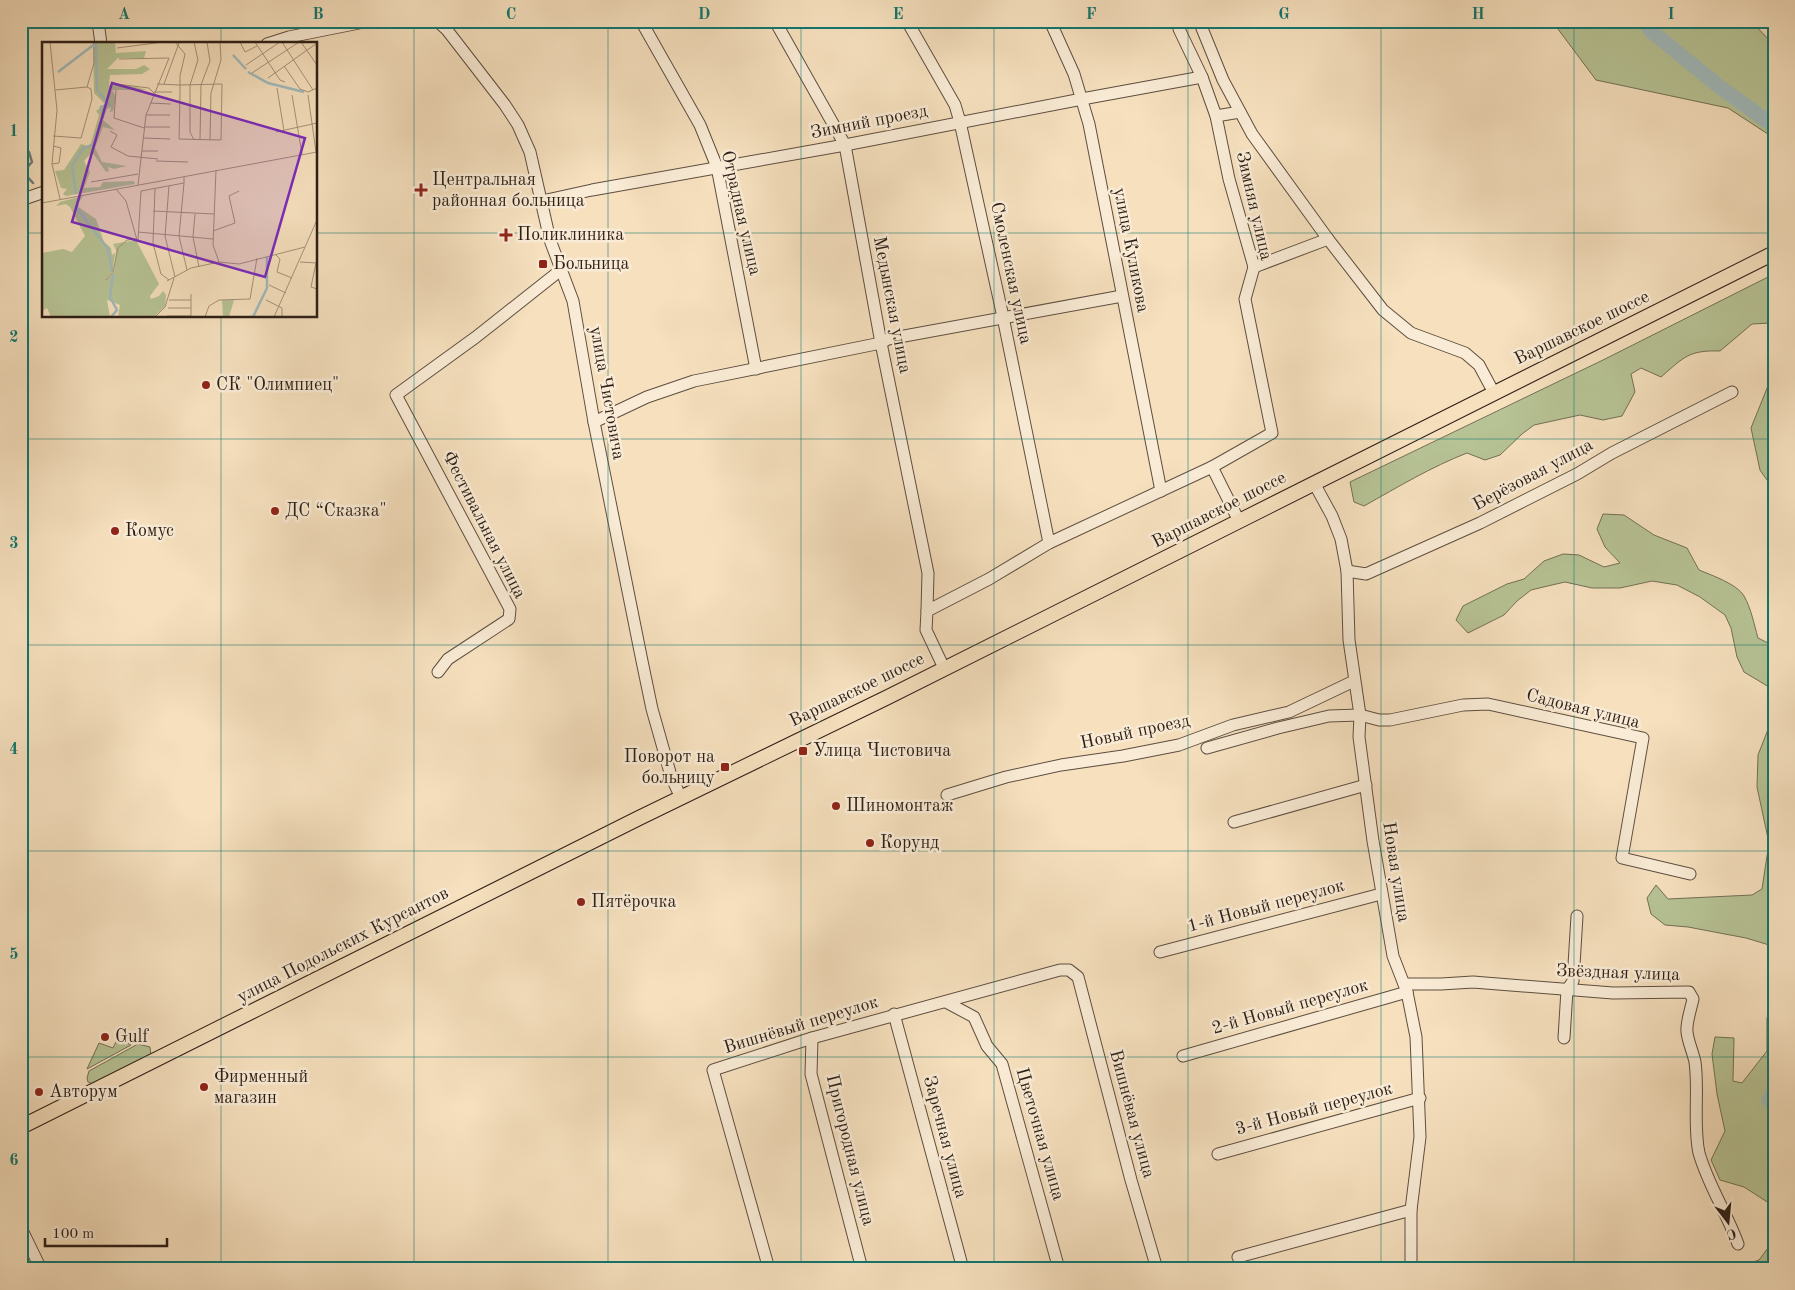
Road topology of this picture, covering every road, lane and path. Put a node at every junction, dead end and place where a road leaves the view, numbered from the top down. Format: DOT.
graph roads {
  1 [pos="98,21"];
  2 [pos="369,21"];
  3 [pos="438,21"];
  4 [pos="641,21"];
  5 [pos="775,21"];
  6 [pos="908,21"];
  7 [pos="1050,21"];
  8 [pos="1180,21"];
  9 [pos="1199,21"];
  10 [pos="101,42"];
  11 [pos="272,42"];
  12 [pos="1202,77"];
  13 [pos="1082,99"];
  14 [pos="1240,112"];
  15 [pos="1216,116"];
  16 [pos="960,122"];
  17 [pos="845,145"];
  18 [pos="717,167"];
  19 [pos="42,193"];
  20 [pos="21,200"];
  21 [pos="542,201"];
  22 [pos="1328,239"];
  23 [pos="1774,254"];
  24 [pos="1254,267"];
  25 [pos="562,269"];
  26 [pos="1122,296"];
  27 [pos="1003,317"];
  28 [pos="881,343"];
  29 [pos="756,369"];
  30 [pos="1732,392"];
  31 [pos="1494,393"];
  32 [pos="594,422"];
  33 [pos="1212,467"];
  34 [pos="1314,483"];
  35 [pos="1161,491"];
  36 [pos="1238,521"];
  37 [pos="1049,543"];
  38 [pos="1347,571"];
  39 [pos="927,611"];
  40 [pos="944,668"];
  41 [pos="438,672"];
  42 [pos="1354,681"];
  43 [pos="1360,715"];
  44 [pos="1207,748"];
  45 [pos="1366,785"];
  46 [pos="947,795"];
  47 [pos="681,798"];
  48 [pos="1234,822"];
  49 [pos="1690,874"];
  50 [pos="1381,894"];
  51 [pos="1577,916"];
  52 [pos="1160,952"];
  53 [pos="1069,970"];
  54 [pos="1406,988"];
  55 [pos="1567,990"];
  56 [pos="946,1002"];
  57 [pos="894,1014"];
  58 [pos="812,1038"];
  59 [pos="1564,1038"];
  60 [pos="1183,1056"];
  61 [pos="1420,1098"];
  62 [pos="21,1126"];
  63 [pos="1218,1154"];
  64 [pos="1411,1210"];
  65 [pos="21,1228"];
  66 [pos="1738,1244"];
  67 [pos="1238,1257"];
  68 [pos="41,1269"];
  69 [pos="769,1269"];
  70 [pos="862,1269"];
  71 [pos="963,1269"];
  72 [pos="1059,1269"];
  73 [pos="1157,1269"];
  74 [pos="1411,1269"];
  1 -- 10 [label="street"];
  2 -- 11 [label="street"];
  3 -- 21 [label="street, улица Чистовича"];
  4 -- 18 [label="street, Отрадная улица"];
  5 -- 17 [label="street, Медынская улица"];
  6 -- 16 [label="street, Смоленская улица"];
  7 -- 13 [label="street, улица Куликова"];
  8 -- 12 [label="street, Зимняя улица"];
  9 -- 14 [label="street"];
  12 -- 13 [label="street, Зимний проезд"];
  12 -- 15 [label="street, Зимняя улица"];
  13 -- 16 [label="street, Зимний проезд"];
  13 -- 26 [label="street, улица Куликова"];
  14 -- 15 [label="street"];
  14 -- 22 [label="street"];
  15 -- 24 [label="street, Зимняя улица"];
  16 -- 17 [label="street, Зимний проезд"];
  16 -- 27 [label="street, Смоленская улица"];
  17 -- 18 [label="street, Зимний проезд"];
  17 -- 28 [label="street, Медынская улица"];
  18 -- 21 [label="street, Зимний проезд"];
  18 -- 29 [label="street, Отрадная улица"];
  19 -- 20 [label="street"];
  21 -- 25 [label="street, улица Чистовича"];
  22 -- 24 [label="street"];
  22 -- 31 [label="street"];
  23 -- 31 [label="main road, Варшавское шоссе"];
  24 -- 33 [label="street, Зимняя улица"];
  25 -- 32 [label="street, улица Чистовича"];
  25 -- 41 [label="street, Фестивальная улица"];
  26 -- 27 [label="street"];
  26 -- 35 [label="street, улица Куликова"];
  27 -- 28 [label="street"];
  27 -- 37 [label="street, Смоленская улица"];
  28 -- 29 [label="street"];
  28 -- 39 [label="street, Медынская улица"];
  29 -- 32 [label="street"];
  30 -- 38 [label="street, Берёзовая улица"];
  31 -- 34 [label="main road, Варшавское шоссе"];
  32 -- 47 [label="street, улица Чистовича"];
  33 -- 35 [label="street"];
  33 -- 36 [label="street"];
  34 -- 36 [label="main road, Варшавское шоссе"];
  34 -- 38 [label="street, Новая улица"];
  35 -- 37 [label="street"];
  36 -- 40 [label="main road, Варшавское шоссе"];
  37 -- 39 [label="street"];
  38 -- 42 [label="street, Новая улица"];
  39 -- 40 [label="street, Медынская улица"];
  40 -- 47 [label="main road, Варшавское шоссе"];
  42 -- 43 [label="street, Новая улица"];
  42 -- 46 [label="street, Новый проезд"];
  43 -- 44 [label="street"];
  43 -- 45 [label="street, Новая улица"];
  43 -- 49 [label="street, Садовая улица"];
  45 -- 48 [label="street"];
  45 -- 50 [label="street, Новая улица"];
  47 -- 62 [label="main road, улица Подольских Курсантов"];
  50 -- 52 [label="street, 1-й Новый переулок"];
  50 -- 54 [label="street, Новая улица"];
  51 -- 55 [label="street"];
  53 -- 56 [label="street, Вишнёвый переулок"];
  53 -- 73 [label="street, Вишнёвая улица"];
  54 -- 55 [label="street, Звёздная улица"];
  54 -- 60 [label="street, 2-й Новый переулок"];
  54 -- 61 [label="street, Новая улица"];
  55 -- 59 [label="street"];
  55 -- 66 [label="street, Звёздная улица"];
  56 -- 57 [label="street, Вишнёвый переулок"];
  56 -- 72 [label="street, Цветочная улица"];
  57 -- 58 [label="street, Вишнёвый переулок"];
  57 -- 71 [label="street, Заречная улица"];
  58 -- 69 [label="street, Вишнёвый переулок"];
  58 -- 70 [label="street, Пригородная улица"];
  61 -- 63 [label="street, 3-й Новый переулок"];
  61 -- 64 [label="street, Новая улица"];
  64 -- 67 [label="street"];
  64 -- 74 [label="street, Новая улица"];
  65 -- 68 [label="street"];
}
